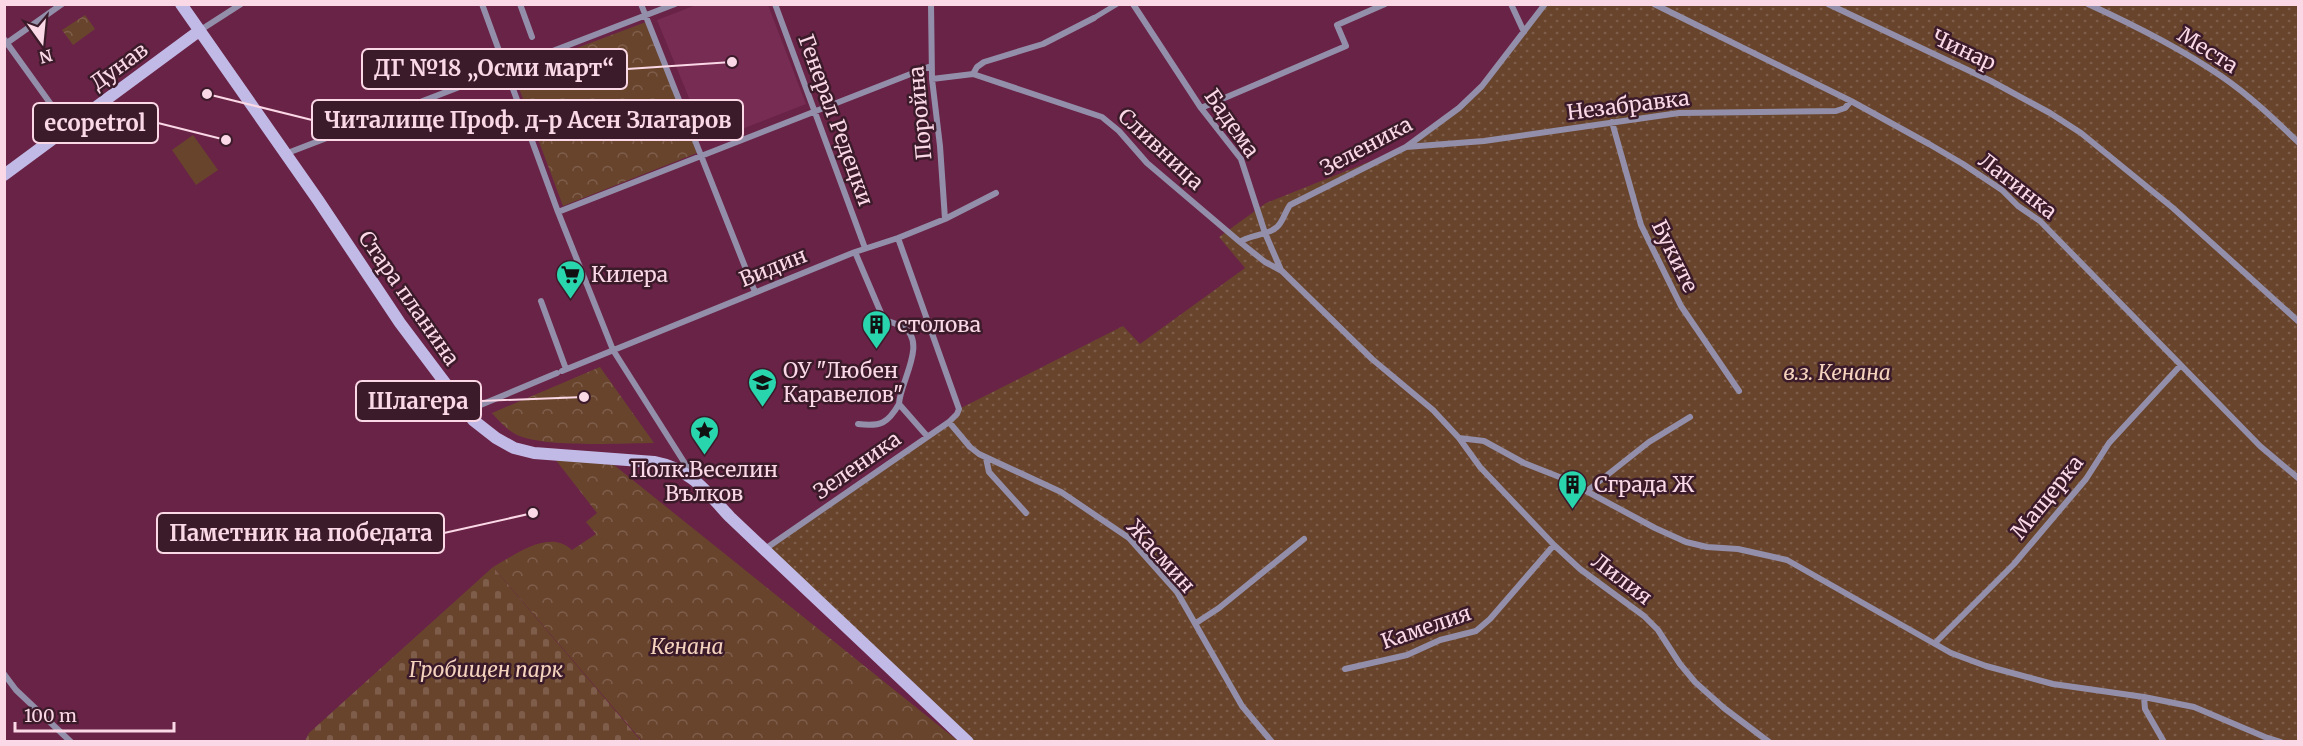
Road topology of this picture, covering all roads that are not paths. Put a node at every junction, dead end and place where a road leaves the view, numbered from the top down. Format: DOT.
graph roads {
  1 [pos="62,4"];
  2 [pos="181,4"];
  3 [pos="241,4"];
  4 [pos="482,4"];
  5 [pos="520,4"];
  6 [pos="641,4"];
  7 [pos="675,4"];
  8 [pos="775,4"];
  9 [pos="931,4"];
  10 [pos="1117,4"];
  11 [pos="1133,4"];
  12 [pos="1385,4"];
  13 [pos="1511,4"];
  14 [pos="1545,4"];
  15 [pos="1654,4"];
  16 [pos="1828,4"];
  17 [pos="2088,4"];
  18 [pos="645,16"];
  19 [pos="1094,18"];
  20 [pos="199,31"];
  21 [pos="1524,32"];
  22 [pos="532,37"];
  23 [pos="5,42"];
  24 [pos="931,66"];
  25 [pos="506,69"];
  26 [pos="973,74"];
  27 [pos="932,79"];
  28 [pos="1851,100"];
  29 [pos="1201,108"];
  30 [pos="816,111"];
  31 [pos="1612,122"];
  32 [pos="68,128"];
  33 [pos="2298,142"];
  34 [pos="1406,147"];
  35 [pos="284,154"];
  36 [pos="702,155"];
  37 [pos="4,175"];
  38 [pos="996,193"];
  39 [pos="558,212"];
  40 [pos="945,219"];
  41 [pos="1265,233"];
  42 [pos="898,238"];
  43 [pos="1240,242"];
  44 [pos="865,248"];
  45 [pos="855,252"];
  46 [pos="1281,271"];
  47 [pos="755,292"];
  48 [pos="541,301"];
  49 [pos="2298,321"];
  50 [pos="613,350"];
  51 [pos="2180,366"];
  52 [pos="562,371"];
  53 [pos="1738,391"];
  54 [pos="899,404"];
  55 [pos="465,411"];
  56 [pos="1690,417"];
  57 [pos="949,422"];
  58 [pos="858,424"];
  59 [pos="927,436"];
  60 [pos="1459,438"];
  61 [pos="986,458"];
  62 [pos="2298,478"];
  63 [pos="694,479"];
  64 [pos="1587,491"];
  65 [pos="1026,513"];
  66 [pos="1304,539"];
  67 [pos="1554,545"];
  68 [pos="765,549"];
  69 [pos="1196,623"];
  70 [pos="1935,643"];
  71 [pos="1345,669"];
  72 [pos="4,674"];
  73 [pos="2144,697"];
  74 [pos="70,741"];
  75 [pos="968,741"];
  76 [pos="1272,741"];
  77 [pos="1769,741"];
  78 [pos="2164,741"];
  79 [pos="2281,741"];
  1 -- 23 [label="street"];
  2 -- 20 [label="main road, Стара планина"];
  3 -- 20 [label="street"];
  4 -- 25 [label="street"];
  5 -- 22 [label="street"];
  6 -- 18 [label="street"];
  7 -- 18 [label="street"];
  8 -- 30 [label="street, Генерал Редецки"];
  9 -- 24 [label="street, Поройна"];
  10 -- 19 [label="street"];
  11 -- 29 [label="street, Бадема"];
  12 -- 29 [label="street"];
  13 -- 21 [label="street"];
  14 -- 21 [label="street, Зеленика"];
  15 -- 28 [label="street, Латинка"];
  16 -- 49 [label="street, Чинар"];
  17 -- 33 [label="street, Места"];
  18 -- 25 [label="street"];
  18 -- 36 [label="street"];
  19 -- 26 [label="street"];
  20 -- 32 [label="main road, Дунав"];
  20 -- 35 [label="main road, Стара планина"];
  21 -- 34 [label="street, Зеленика"];
  23 -- 32 [label="street"];
  24 -- 27 [label="street, Поройна"];
  24 -- 30 [label="street"];
  25 -- 35 [label="street"];
  25 -- 39 [label="street"];
  26 -- 27 [label="street, Сливница"];
  26 -- 43 [label="street, Сливница"];
  27 -- 40 [label="street, Поройна"];
  28 -- 31 [label="street, Незабравка"];
  28 -- 51 [label="street, Латинка"];
  29 -- 41 [label="street, Бадема"];
  30 -- 36 [label="street"];
  30 -- 44 [label="street, Генерал Редецки"];
  31 -- 34 [label="street, Незабравка"];
  31 -- 53 [label="street, Буките"];
  32 -- 37 [label="main road, Дунав"];
  34 -- 41 [label="street, Зеленика"];
  35 -- 55 [label="main road, Стара планина"];
  36 -- 39 [label="street"];
  36 -- 47 [label="street"];
  38 -- 40 [label="street, Видин"];
  39 -- 50 [label="street"];
  40 -- 42 [label="street, Видин"];
  41 -- 43 [label="street, Зеленика"];
  41 -- 46 [label="street, Бадема"];
  42 -- 44 [label="street, Видин"];
  42 -- 57 [label="street"];
  43 -- 46 [label="street, Сливница"];
  44 -- 45 [label="street, Видин"];
  45 -- 47 [label="street, Видин"];
  45 -- 54 [label="street"];
  46 -- 60 [label="street, Лилия"];
  47 -- 50 [label="street, Видин"];
  48 -- 52 [label="street"];
  50 -- 52 [label="street, Видин"];
  50 -- 63 [label="street"];
  51 -- 62 [label="street, Латинка"];
  51 -- 70 [label="street, Мащерка"];
  52 -- 55 [label="street, Видин"];
  54 -- 58 [label="street"];
  54 -- 59 [label="street"];
  55 -- 63 [label="main road, Стара планина"];
  56 -- 64 [label="street"];
  57 -- 59 [label="street, Зеленика"];
  57 -- 61 [label="street, Жасмин"];
  59 -- 68 [label="street, Зеленика"];
  60 -- 64 [label="street"];
  60 -- 67 [label="street, Лилия"];
  61 -- 65 [label="street"];
  61 -- 69 [label="street, Жасмин"];
  63 -- 68 [label="main road, Стара планина"];
  64 -- 70 [label="street"];
  66 -- 69 [label="street"];
  67 -- 71 [label="street, Камелия"];
  67 -- 77 [label="street, Лилия"];
  68 -- 75 [label="main road, Стара планина"];
  69 -- 76 [label="street, Жасмин"];
  70 -- 73 [label="street"];
  72 -- 74 [label="street"];
  73 -- 78 [label="street"];
  73 -- 79 [label="street"];
}
